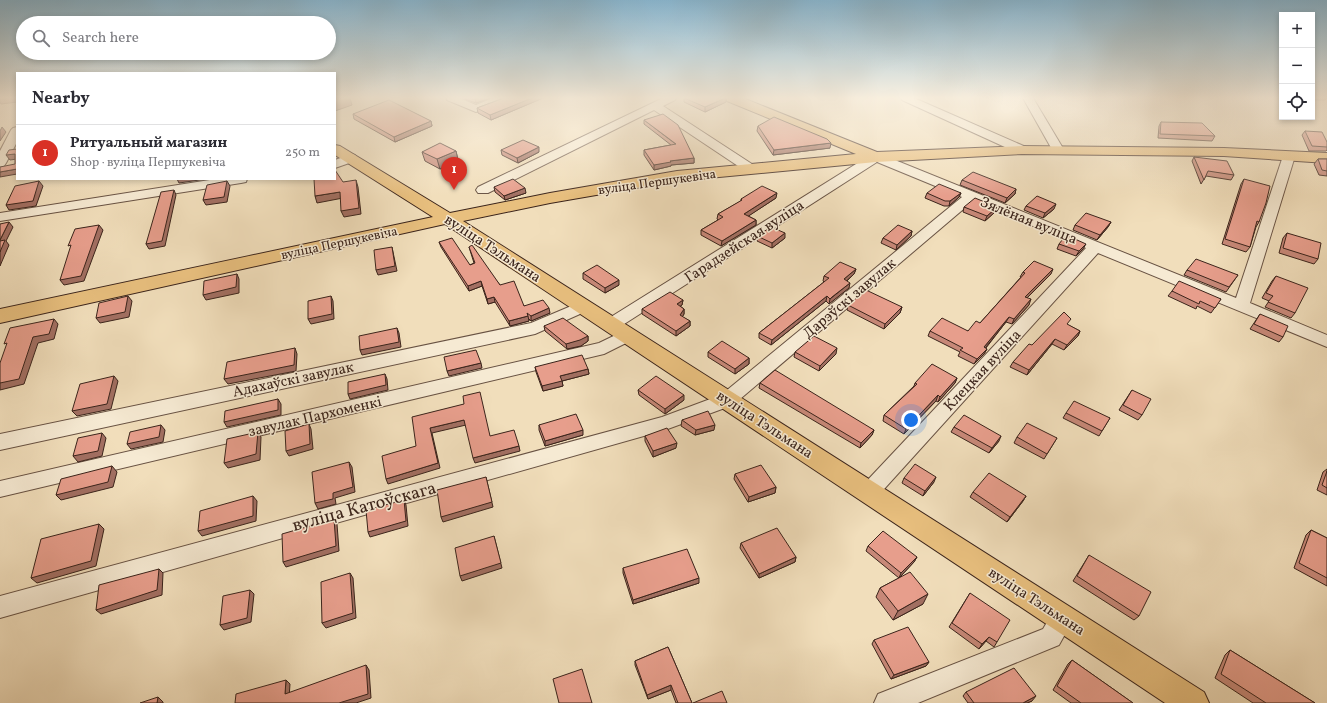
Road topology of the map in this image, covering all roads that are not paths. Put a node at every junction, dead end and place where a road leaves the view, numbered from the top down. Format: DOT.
graph roads {
  1 [pos="604,131"];
  2 [pos="693,131"];
  3 [pos="812,131"];
  4 [pos="979,131"];
  5 [pos="1047,131"];
  6 [pos="16,133"];
  7 [pos="336,150"];
  8 [pos="1022,150"];
  9 [pos="1058,150"];
  10 [pos="1289,156"];
  11 [pos="876,157"];
  12 [pos="351,158"];
  13 [pos="1327,158"];
  14 [pos="336,164"];
  15 [pos="4,165"];
  16 [pos="751,169"];
  17 [pos="235,180"];
  18 [pos="483,190"];
  19 [pos="971,196"];
  20 [pos="0,217"];
  21 [pos="448,219"];
  22 [pos="1095,247"];
  23 [pos="583,306"];
  24 [pos="1241,306"];
  25 [pos="0,316"];
  26 [pos="620,330"];
  27 [pos="1327,341"];
  28 [pos="727,400"];
  29 [pos="0,442"];
  30 [pos="0,489"];
  31 [pos="869,492"];
  32 [pos="0,607"];
  33 [pos="1062,618"];
  34 [pos="887,703"];
  35 [pos="1193,703"];
  1 -- 18 [label="street"];
  2 -- 16 [label="street"];
  3 -- 11 [label="main road, Зялёная вуліца"];
  4 -- 8 [label="street"];
  5 -- 9 [label="street"];
  6 -- 15 [label="street"];
  7 -- 12 [label="main road, вуліца Тэльмана"];
  8 -- 9 [label="main road, вуліца Першукевіча"];
  8 -- 11 [label="main road, вуліца Першукевіча"];
  9 -- 10 [label="main road, вуліца Першукевіча"];
  10 -- 13 [label="main road, вуліца Першукевіча"];
  10 -- 24 [label="street"];
  11 -- 16 [label="main road, вуліца Першукевіча"];
  11 -- 19 [label="street, Зялёная вуліца"];
  11 -- 26 [label="street, Гарадзейская вуліца"];
  12 -- 14 [label="street"];
  12 -- 21 [label="main road, вуліца Тэльмана"];
  16 -- 21 [label="main road, вуліца Першукевіча"];
  17 -- 20 [label="street"];
  19 -- 22 [label="street, Зялёная вуліца"];
  19 -- 28 [label="street, Дарэўскі завулак"];
  21 -- 23 [label="main road, вуліца Тэльмана"];
  21 -- 25 [label="main road, вуліца Першукевіча"];
  22 -- 24 [label="street, Зялёная вуліца"];
  22 -- 31 [label="street, Клецкая вуліца"];
  23 -- 26 [label="main road, вуліца Тэльмана"];
  23 -- 29 [label="street, Адахаўскі завулак"];
  24 -- 27 [label="street, Зялёная вуліца"];
  26 -- 28 [label="main road, вуліца Тэльмана"];
  26 -- 30 [label="street, завулак Пархоменкі"];
  28 -- 31 [label="main road, вуліца Тэльмана"];
  28 -- 32 [label="street, вуліца Катоўскага"];
  31 -- 33 [label="main road, вуліца Тэльмана"];
  33 -- 34 [label="street"];
  33 -- 35 [label="main road, вуліца Тэльмана"];
}
